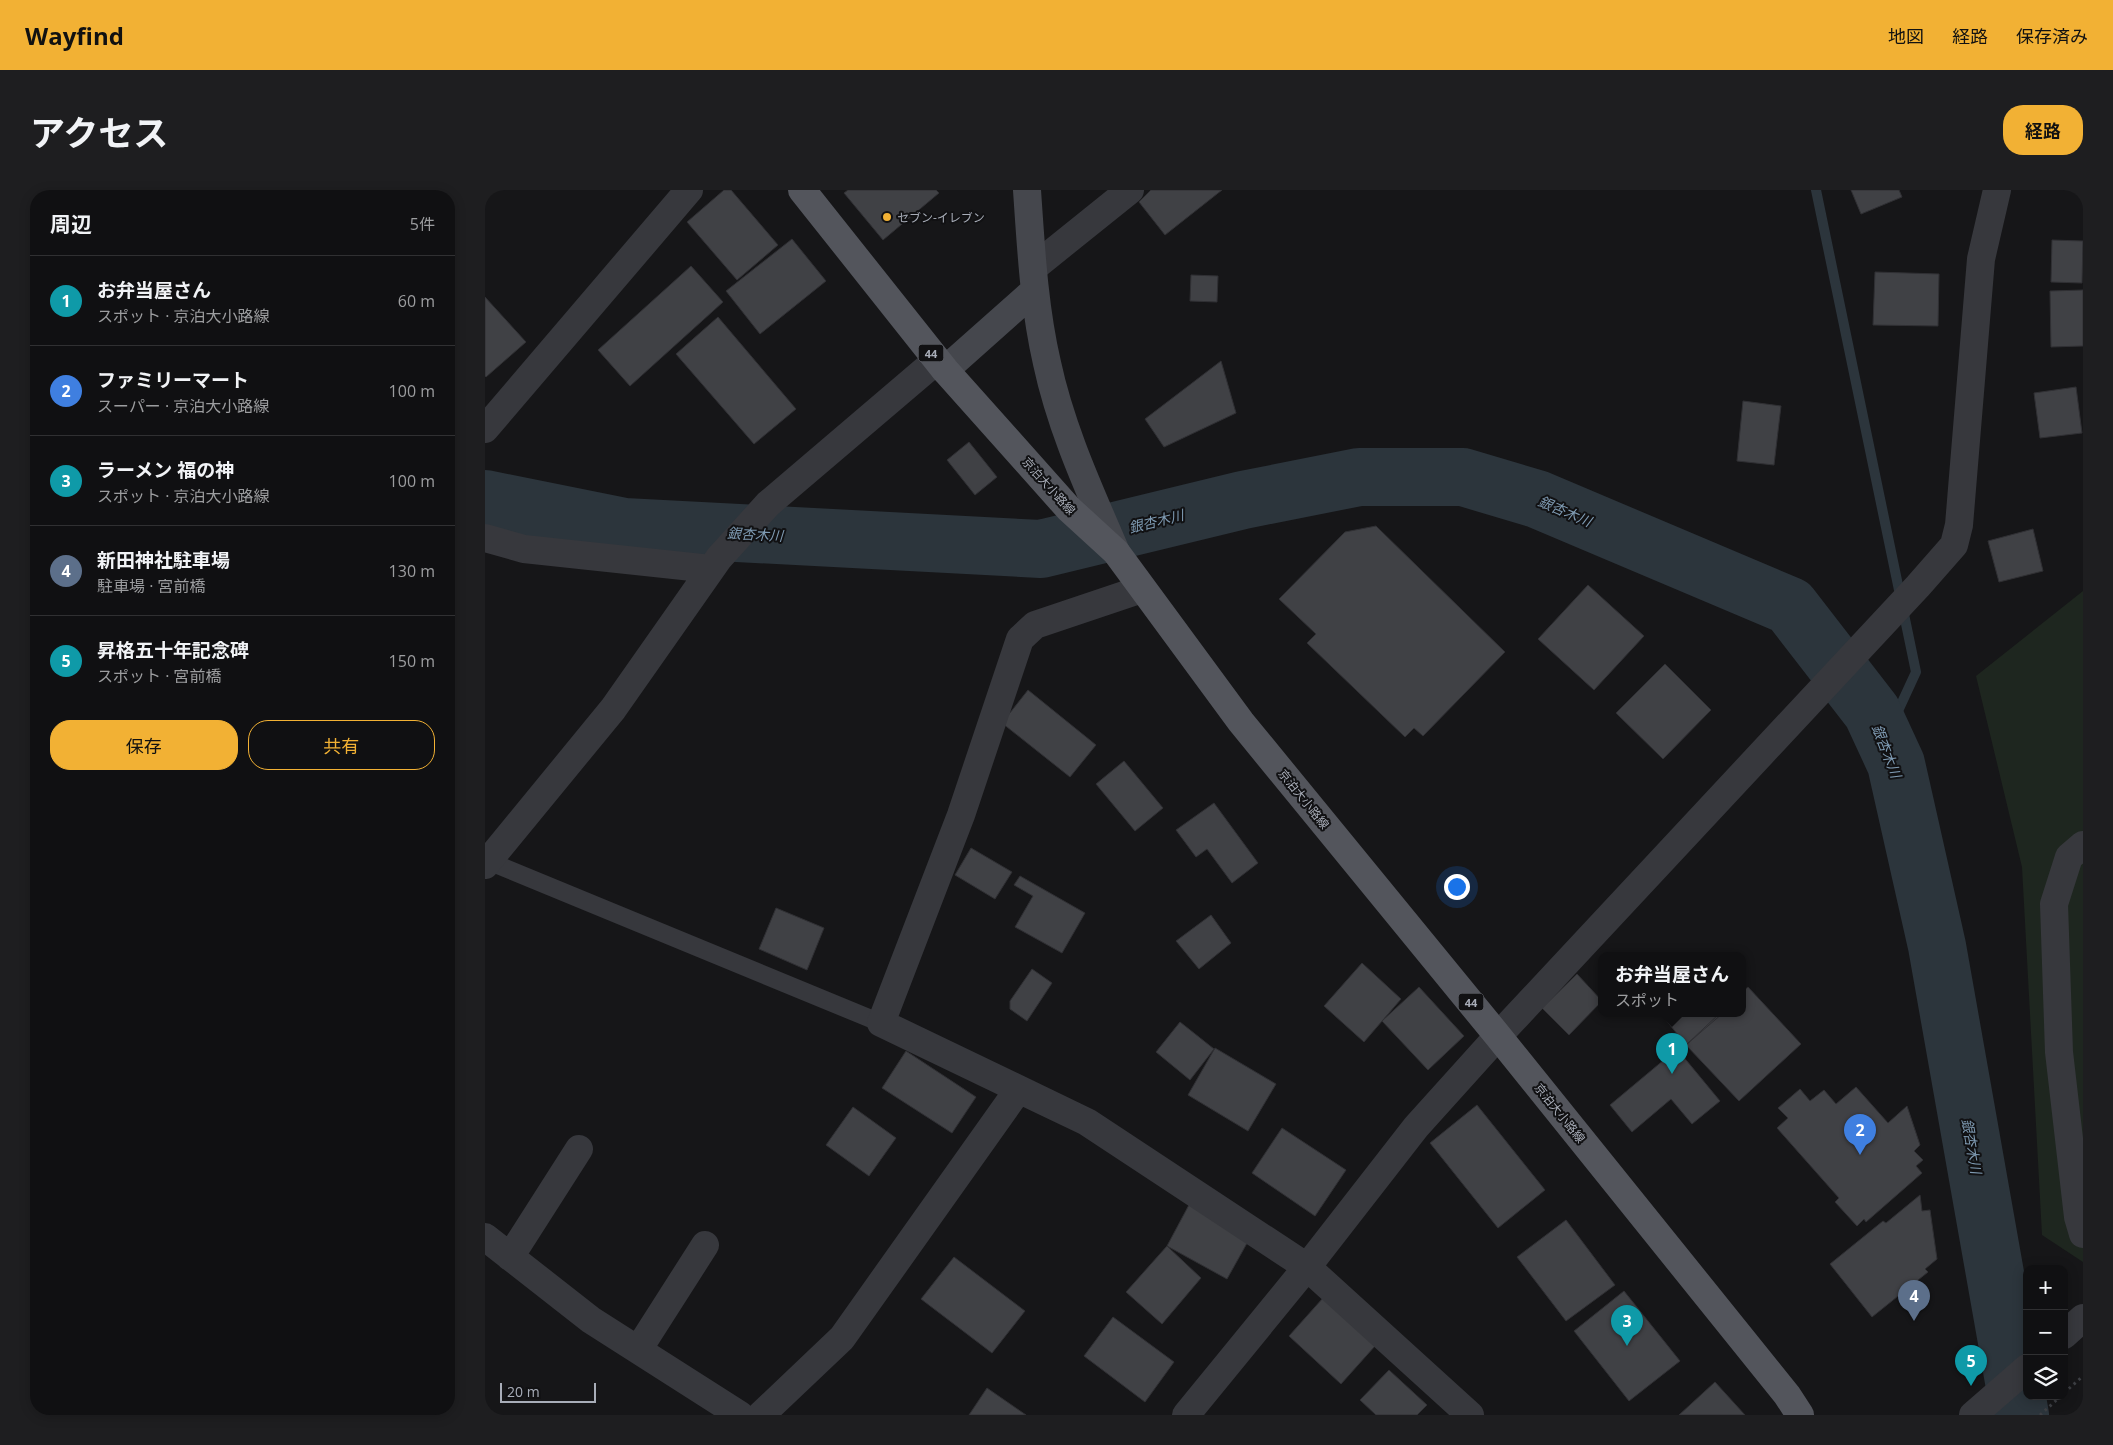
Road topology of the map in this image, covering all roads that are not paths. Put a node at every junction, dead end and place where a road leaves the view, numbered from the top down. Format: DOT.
graph roads {
  1 [pos="689,190"];
  2 [pos="802,190"];
  3 [pos="1027,190"];
  4 [pos="1130,190"];
  5 [pos="1997,190"];
  6 [pos="1034,279"];
  7 [pos="941,365"];
  8 [pos="485,429"];
  9 [pos="485,538"];
  10 [pos="715,564"];
  11 [pos="1129,570"];
  12 [pos="2083,845"];
  13 [pos="487,863"];
  14 [pos="881,1023"];
  15 [pos="1498,1036"];
  16 [pos="1018,1090"];
  17 [pos="579,1149"];
  18 [pos="2083,1234"];
  19 [pos="485,1237"];
  20 [pos="705,1245"];
  21 [pos="510,1257"];
  22 [pos="1307,1267"];
  23 [pos="2083,1318"];
  24 [pos="2068,1331"];
  25 [pos="638,1350"];
  26 [pos="2023,1371"];
  27 [pos="1982,1407"];
  28 [pos="740,1415"];
  29 [pos="761,1415"];
  30 [pos="1186,1415"];
  31 [pos="1470,1415"];
  32 [pos="1800,1415"];
  1 -- 8 [label="street"];
  2 -- 7 [label="main road, 京泊大小路線 / 44"];
  3 -- 6 [label="street"];
  4 -- 6 [label="street"];
  5 -- 15 [label="street"];
  6 -- 7 [label="street"];
  6 -- 11 [label="street"];
  7 -- 10 [label="street"];
  7 -- 11 [label="main road, 京泊大小路線 / 44"];
  9 -- 10 [label="street"];
  10 -- 13 [label="street"];
  11 -- 14 [label="street"];
  11 -- 15 [label="main road, 京泊大小路線 / 44"];
  12 -- 18 [label="street"];
  13 -- 14 [label="lane"];
  14 -- 16 [label="street"];
  15 -- 22 [label="street"];
  15 -- 32 [label="main road, 京泊大小路線 / 44"];
  16 -- 22 [label="street"];
  16 -- 29 [label="street"];
  17 -- 21 [label="street"];
  19 -- 21 [label="street"];
  20 -- 25 [label="street"];
  21 -- 25 [label="street"];
  22 -- 30 [label="street"];
  22 -- 31 [label="street"];
  23 -- 24 [label="street"];
  25 -- 28 [label="street"];
  26 -- 27 [label="street"];
}
